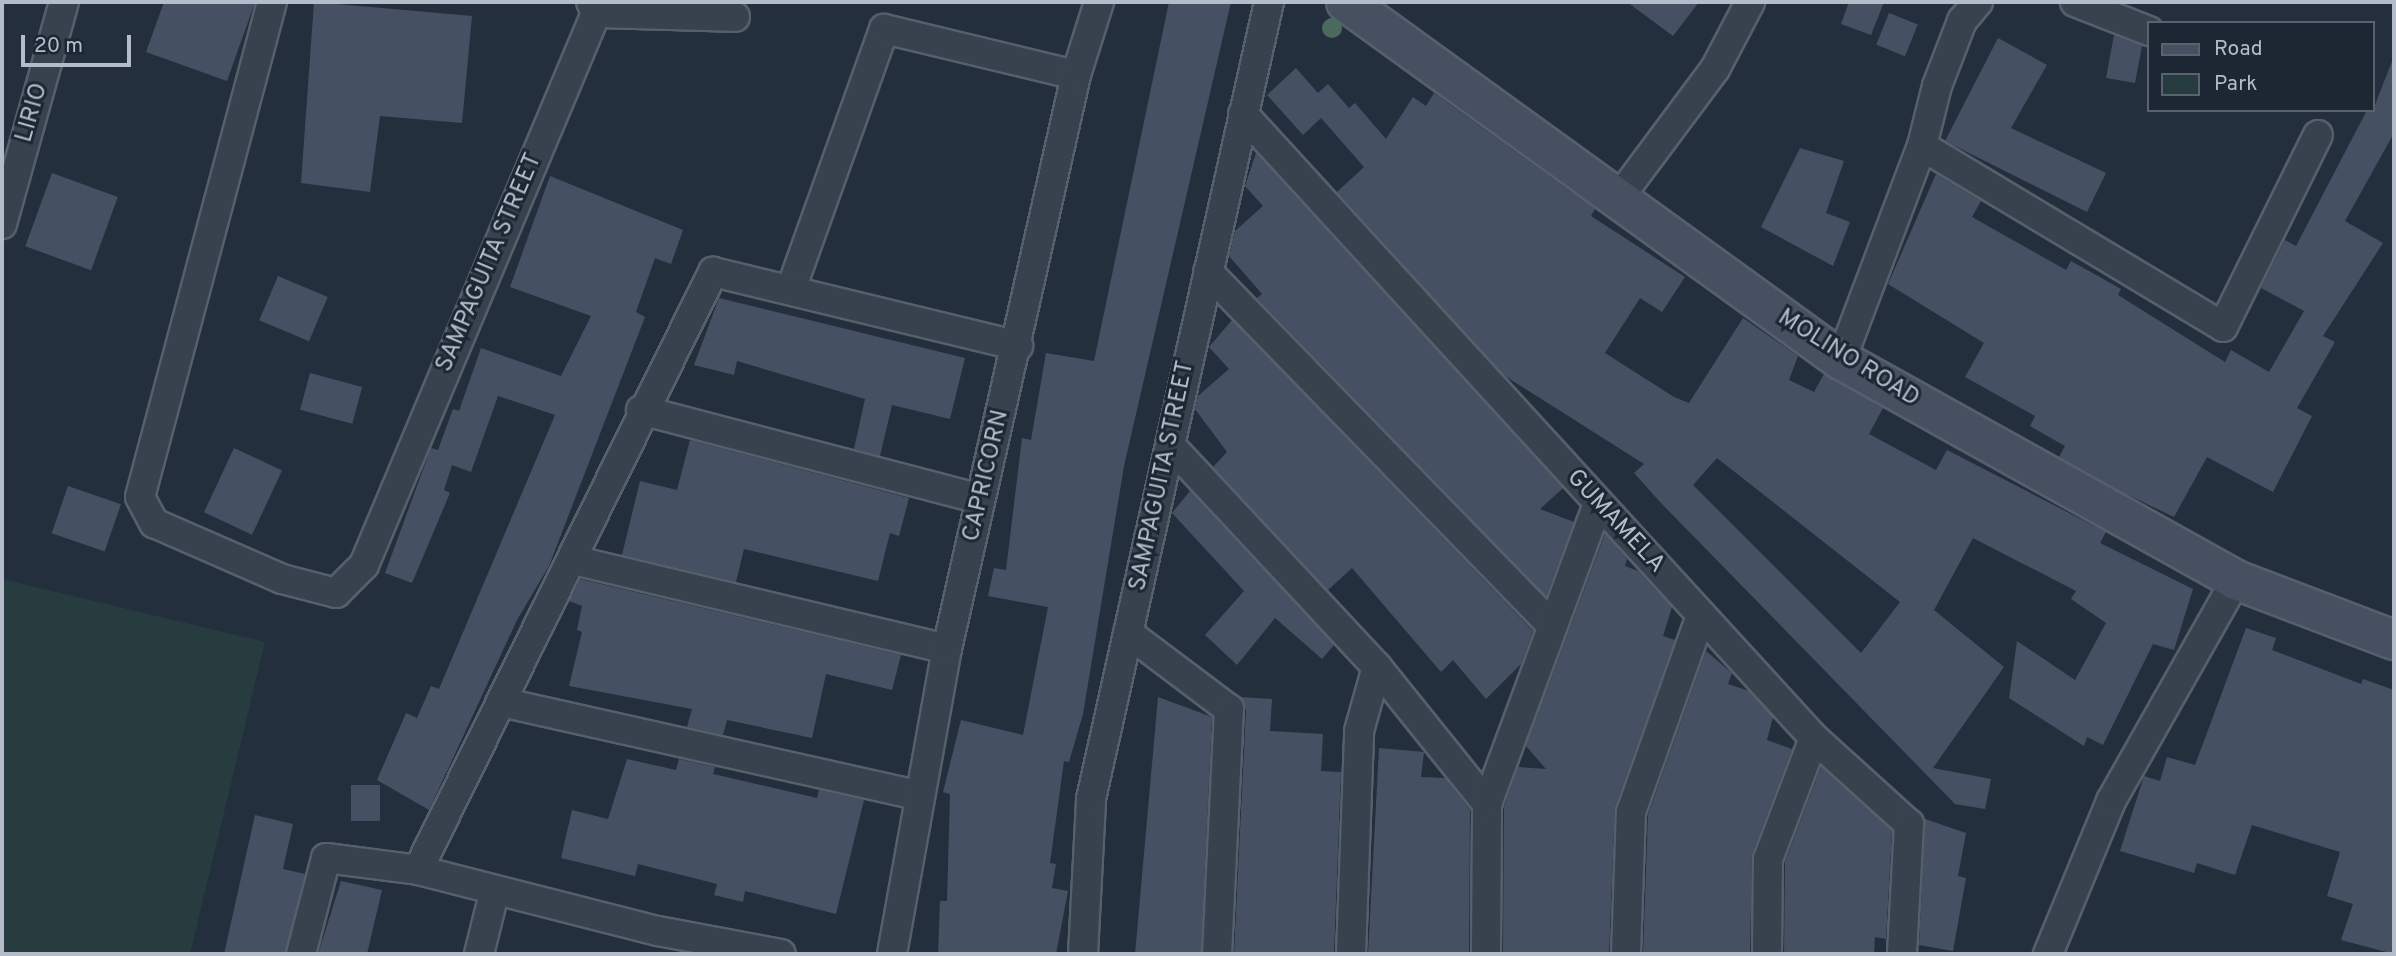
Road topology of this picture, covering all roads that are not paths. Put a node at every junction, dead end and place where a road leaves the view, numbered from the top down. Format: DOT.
graph roads {
  1 [pos="64,2"];
  2 [pos="272,2"];
  3 [pos="1099,2"];
  4 [pos="1269,2"];
  5 [pos="1346,2"];
  6 [pos="1978,2"];
  7 [pos="2075,2"];
  8 [pos="1741,6"];
  9 [pos="593,7"];
  10 [pos="735,17"];
  11 [pos="2148,31"];
  12 [pos="1076,75"];
  13 [pos="1243,114"];
  14 [pos="2318,135"];
  15 [pos="1922,146"];
  16 [pos="1618,199"];
  17 [pos="2,224"];
  18 [pos="1208,272"];
  19 [pos="791,289"];
  20 [pos="1018,346"];
  21 [pos="1841,360"];
  22 [pos="641,410"];
  23 [pos="1170,444"];
  24 [pos="980,499"];
  25 [pos="1598,504"];
  26 [pos="573,560"];
  27 [pos="2236,580"];
  28 [pos="1701,615"];
  29 [pos="1550,624"];
  30 [pos="1128,633"];
  31 [pos="2394,640"];
  32 [pos="947,649"];
  33 [pos="1377,667"];
  34 [pos="505,704"];
  35 [pos="1814,738"];
  36 [pos="916,795"];
  37 [pos="1487,804"];
  38 [pos="418,870"];
  39 [pos="495,890"];
  40 [pos="647,942"];
  41 [pos="301,954"];
  42 [pos="479,954"];
  43 [pos="781,954"];
  44 [pos="892,954"];
  45 [pos="1083,954"];
  46 [pos="1217,954"];
  47 [pos="1351,954"];
  48 [pos="1486,954"];
  49 [pos="1626,954"];
  50 [pos="1767,954"];
  51 [pos="1902,954"];
  52 [pos="2048,954"];
  1 -- 17 [label="street, LIRIO"];
  2 -- 9 [label="street, SAMPAGUITA STREET"];
  3 -- 12 [label="street, CAPRICORN"];
  4 -- 13 [label="street, SAMPAGUITA STREET"];
  5 -- 16 [label="main road, MOLINO ROAD"];
  6 -- 15 [label="street"];
  7 -- 11 [label="street"];
  8 -- 16 [label="street"];
  9 -- 10 [label="street"];
  12 -- 19 [label="street"];
  12 -- 20 [label="street, CAPRICORN"];
  13 -- 18 [label="street, SAMPAGUITA STREET"];
  13 -- 25 [label="street, GUMAMELA"];
  14 -- 15 [label="street"];
  15 -- 21 [label="street"];
  16 -- 21 [label="main road, MOLINO ROAD"];
  18 -- 23 [label="street, SAMPAGUITA STREET"];
  18 -- 29 [label="street"];
  19 -- 20 [label="street"];
  19 -- 22 [label="street"];
  20 -- 24 [label="street, CAPRICORN"];
  21 -- 27 [label="main road, MOLINO ROAD"];
  22 -- 24 [label="street"];
  22 -- 26 [label="street"];
  23 -- 30 [label="street, SAMPAGUITA STREET"];
  23 -- 33 [label="street"];
  24 -- 32 [label="street, CAPRICORN"];
  25 -- 28 [label="street, GUMAMELA"];
  25 -- 29 [label="street"];
  26 -- 32 [label="street"];
  26 -- 34 [label="street"];
  27 -- 31 [label="main road, MOLINO ROAD"];
  27 -- 52 [label="street"];
  28 -- 35 [label="street, GUMAMELA"];
  28 -- 49 [label="street"];
  29 -- 37 [label="street"];
  30 -- 45 [label="street, SAMPAGUITA STREET"];
  30 -- 46 [label="street"];
  32 -- 36 [label="street, CAPRICORN"];
  33 -- 37 [label="street"];
  33 -- 47 [label="street"];
  34 -- 36 [label="street"];
  34 -- 38 [label="street"];
  35 -- 50 [label="street"];
  35 -- 51 [label="street, GUMAMELA"];
  36 -- 44 [label="street, CAPRICORN"];
  37 -- 48 [label="street"];
  38 -- 39 [label="street"];
  38 -- 41 [label="street"];
  39 -- 40 [label="street"];
  39 -- 42 [label="street"];
  40 -- 43 [label="street"];
}
